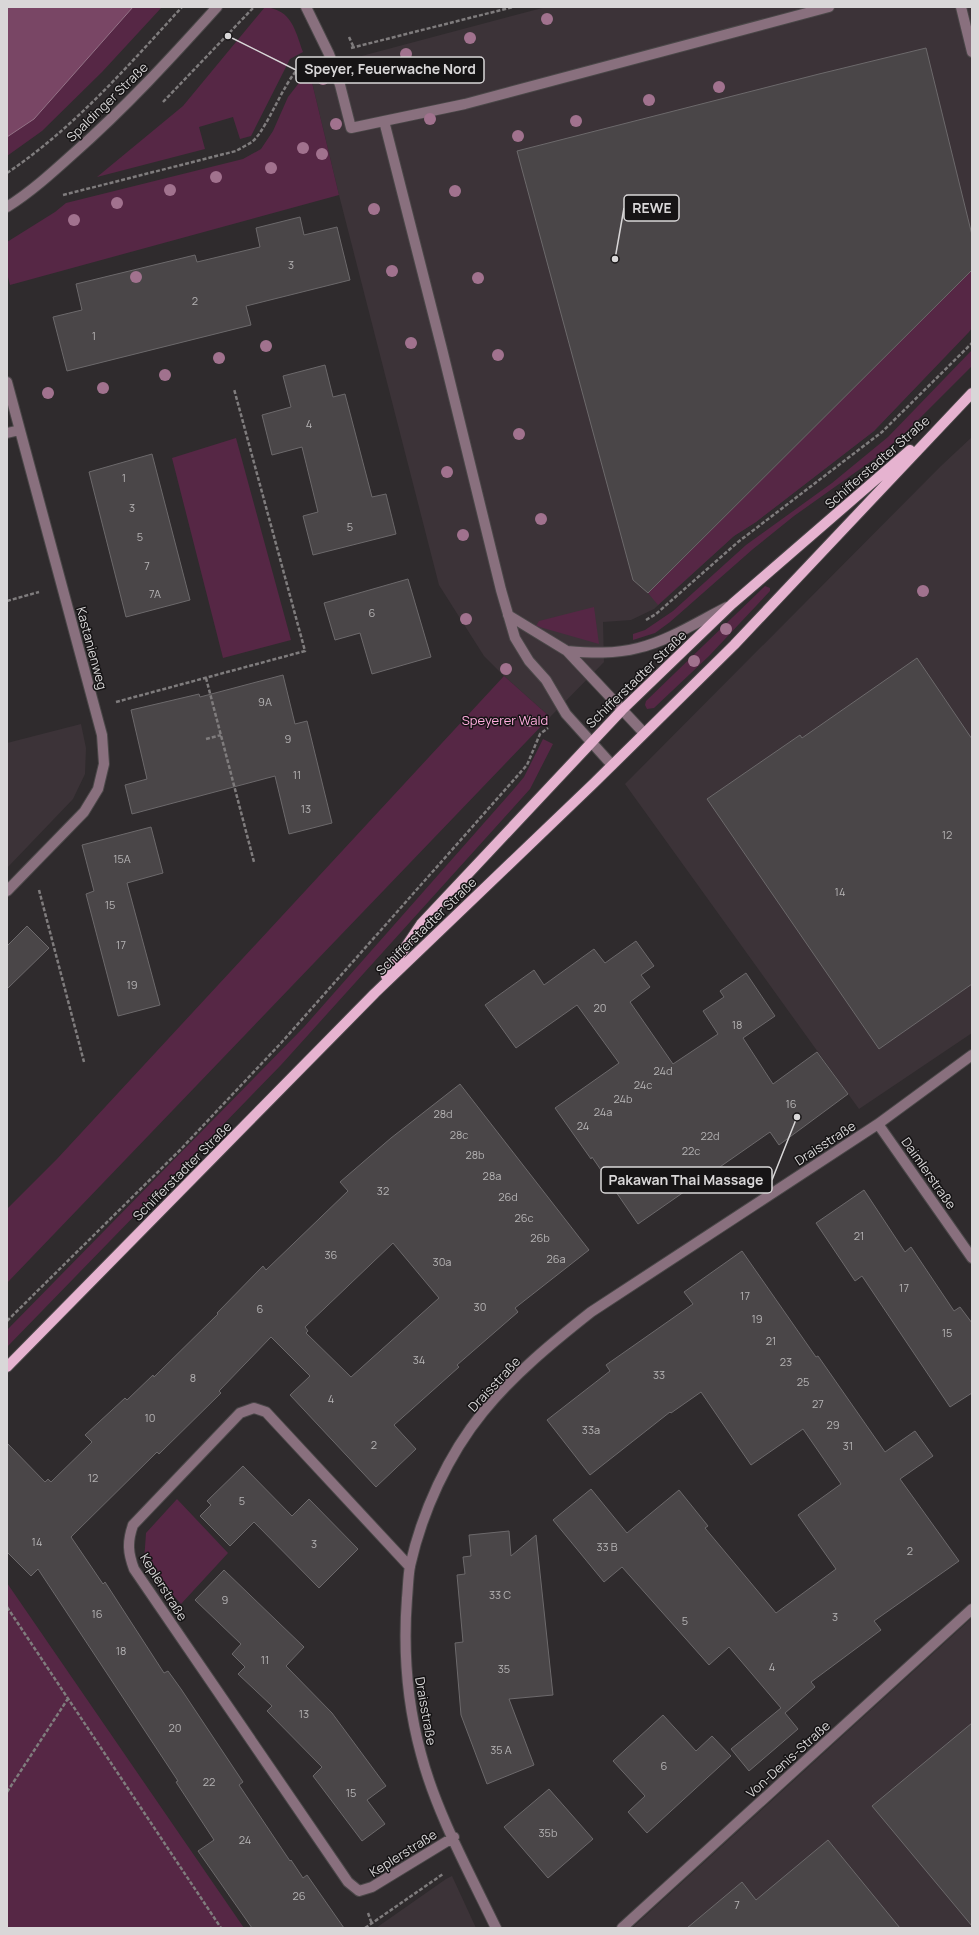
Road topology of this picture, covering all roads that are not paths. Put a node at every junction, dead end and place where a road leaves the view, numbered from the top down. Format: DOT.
graph roads {
  1 [pos="217,7"];
  2 [pos="306,7"];
  3 [pos="829,7"];
  4 [pos="961,7"];
  5 [pos="972,52"];
  6 [pos="384,121"];
  7 [pos="7,206"];
  8 [pos="7,382"];
  9 [pos="972,393"];
  10 [pos="949,416"];
  11 [pos="20,430"];
  12 [pos="7,433"];
  13 [pos="732,604"];
  14 [pos="508,615"];
  15 [pos="567,651"];
  16 [pos="622,710"];
  17 [pos="644,733"];
  18 [pos="590,742"];
  19 [pos="612,765"];
  20 [pos="7,891"];
  21 [pos="375,993"];
  22 [pos="972,1055"];
  23 [pos="878,1124"];
  24 [pos="972,1258"];
  25 [pos="7,1367"];
  26 [pos="410,1567"];
  27 [pos="972,1609"];
  28 [pos="454,1837"];
  29 [pos="496,1928"];
  30 [pos="622,1928"];
  1 -- 7 [label="street, Spaldinger Straße"];
  2 -- 6 [label="street"];
  3 -- 6 [label="street"];
  4 -- 5 [label="street"];
  6 -- 14 [label="street"];
  8 -- 11 [label="street, Kastanienweg"];
  9 -- 10 [label="main road, Schifferstadter Straße"];
  10 -- 13 [label="main road, Schifferstadter Straße"];
  10 -- 17 [label="main road, Schifferstadter Straße"];
  11 -- 12 [label="street"];
  11 -- 20 [label="street, Kastanienweg"];
  13 -- 15 [label="street"];
  13 -- 16 [label="main road, Schifferstadter Straße"];
  14 -- 15 [label="street"];
  14 -- 18 [label="street"];
  15 -- 16 [label="street"];
  16 -- 17 [label="street"];
  16 -- 18 [label="main road, Schifferstadter Straße"];
  17 -- 19 [label="main road, Schifferstadter Straße"];
  18 -- 19 [label="street"];
  18 -- 21 [label="main road, Schifferstadter Straße"];
  19 -- 21 [label="main road, Schifferstadter Straße"];
  21 -- 25 [label="main road, Schifferstadter Straße"];
  22 -- 23 [label="street, Draisstraße"];
  23 -- 24 [label="street, Daimlerstraße"];
  23 -- 26 [label="street, Draisstraße"];
  26 -- 28 [label="street, Draisstraße"];
  26 -- 28 [label="street, Keplerstraße"];
  27 -- 30 [label="street, Von-Denis-Straße"];
  28 -- 29 [label="street, Draisstraße"];
}
